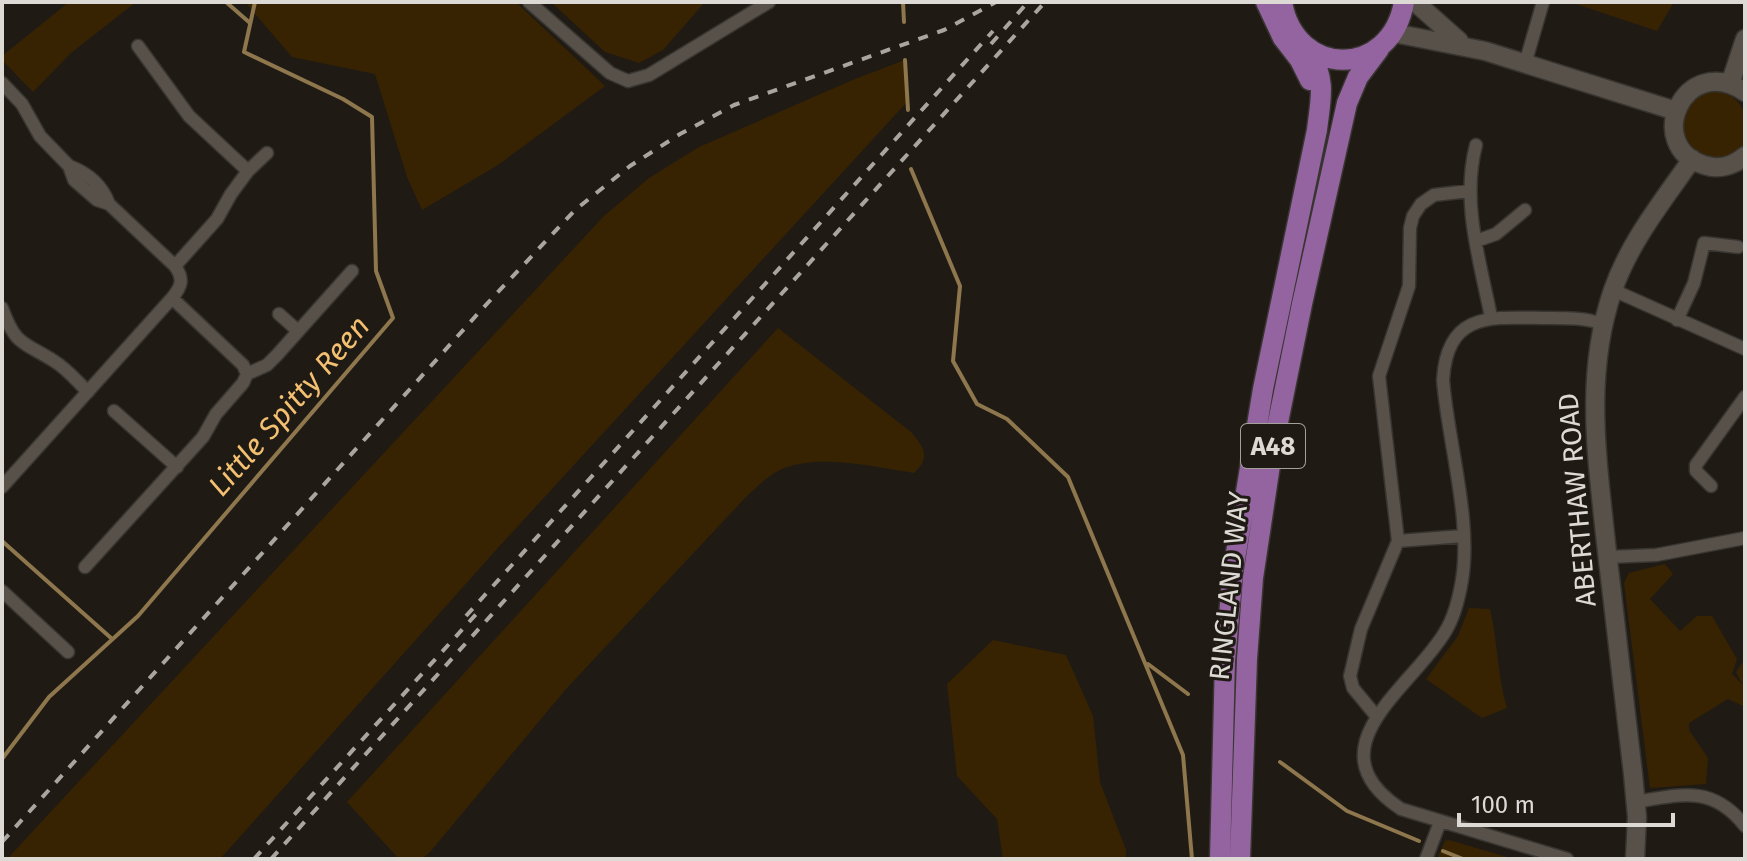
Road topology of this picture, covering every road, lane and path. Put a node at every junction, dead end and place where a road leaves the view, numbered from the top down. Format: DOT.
graph roads {
  1 [pos="529,2"];
  2 [pos="769,2"];
  3 [pos="1266,2"];
  4 [pos="1282,2"];
  5 [pos="1404,2"];
  6 [pos="1415,2"];
  7 [pos="1543,2"];
  8 [pos="1394,33"];
  9 [pos="1745,39"];
  10 [pos="138,46"];
  11 [pos="1464,46"];
  12 [pos="1379,49"];
  13 [pos="1310,51"];
  14 [pos="1525,64"];
  15 [pos="628,81"];
  16 [pos="2,83"];
  17 [pos="1737,88"];
  18 [pos="618,92"];
  19 [pos="1676,111"];
  20 [pos="1476,145"];
  21 [pos="267,153"];
  22 [pos="1745,156"];
  23 [pos="1692,159"];
  24 [pos="248,171"];
  25 [pos="1469,191"];
  26 [pos="1302,201"];
  27 [pos="1525,210"];
  28 [pos="1476,241"];
  29 [pos="1738,247"];
  30 [pos="175,266"];
  31 [pos="352,271"];
  32 [pos="1613,290"];
  33 [pos="172,298"];
  34 [pos="2,308"];
  35 [pos="279,314"];
  36 [pos="1491,317"];
  37 [pos="1677,320"];
  38 [pos="1603,324"];
  39 [pos="298,331"];
  40 [pos="1745,349"];
  41 [pos="247,374"];
  42 [pos="88,392"];
  43 [pos="1745,397"];
  44 [pos="114,411"];
  45 [pos="177,467"];
  46 [pos="1711,486"];
  47 [pos="2,487"];
  48 [pos="1463,536"];
  49 [pos="1745,538"];
  50 [pos="1398,541"];
  51 [pos="1608,557"];
  52 [pos="85,567"];
  53 [pos="2,591"];
  54 [pos="68,652"];
  55 [pos="1377,717"];
  56 [pos="1636,802"];
  57 [pos="1440,822"];
  58 [pos="1745,826"];
  59 [pos="1220,859"];
  60 [pos="1240,859"];
  61 [pos="1426,859"];
  62 [pos="1567,859"];
  63 [pos="1635,859"];
  1 -- 15 [label="street"];
  2 -- 15 [label="street"];
  3 -- 26 [label="main road, RINGLAND WAY / A48"];
  4 -- 13 [label="main road, A48"];
  5 -- 8 [label="main road, A48"];
  6 -- 11 [label="street"];
  7 -- 14 [label="street"];
  8 -- 11 [label="street"];
  8 -- 12 [label="main road, A48"];
  9 -- 17 [label="street"];
  10 -- 24 [label="street"];
  11 -- 14 [label="street"];
  12 -- 13 [label="main road"];
  12 -- 60 [label="main road, RINGLAND WAY / A48"];
  13 -- 26 [label="main road, RINGLAND WAY / A48"];
  14 -- 19 [label="street"];
  15 -- 18 [label="street"];
  16 -- 30 [label="street"];
  17 -- 19 [label="street"];
  19 -- 23 [label="street"];
  20 -- 25 [label="street"];
  21 -- 24 [label="street"];
  22 -- 23 [label="street"];
  23 -- 32 [label="street, ABERTHAW ROAD"];
  24 -- 30 [label="street"];
  25 -- 28 [label="street"];
  25 -- 50 [label="street"];
  26 -- 59 [label="main road, RINGLAND WAY / A48"];
  27 -- 28 [label="street"];
  28 -- 36 [label="street"];
  29 -- 37 [label="street"];
  30 -- 33 [label="street"];
  31 -- 39 [label="street"];
  32 -- 37 [label="street"];
  32 -- 38 [label="street, ABERTHAW ROAD"];
  33 -- 41 [label="street"];
  33 -- 42 [label="street"];
  34 -- 42 [label="street"];
  35 -- 39 [label="street"];
  36 -- 38 [label="street"];
  36 -- 48 [label="street"];
  37 -- 40 [label="street"];
  38 -- 51 [label="street, ABERTHAW ROAD"];
  39 -- 41 [label="street"];
  41 -- 45 [label="street"];
  42 -- 47 [label="street"];
  43 -- 46 [label="street"];
  44 -- 45 [label="street"];
  45 -- 52 [label="street"];
  48 -- 50 [label="street"];
  48 -- 55 [label="street"];
  49 -- 51 [label="street"];
  50 -- 55 [label="street"];
  51 -- 56 [label="street, ABERTHAW ROAD"];
  53 -- 54 [label="street"];
  55 -- 57 [label="street"];
  56 -- 58 [label="street"];
  56 -- 63 [label="street, ABERTHAW ROAD"];
  57 -- 61 [label="street"];
  57 -- 62 [label="street"];
}
